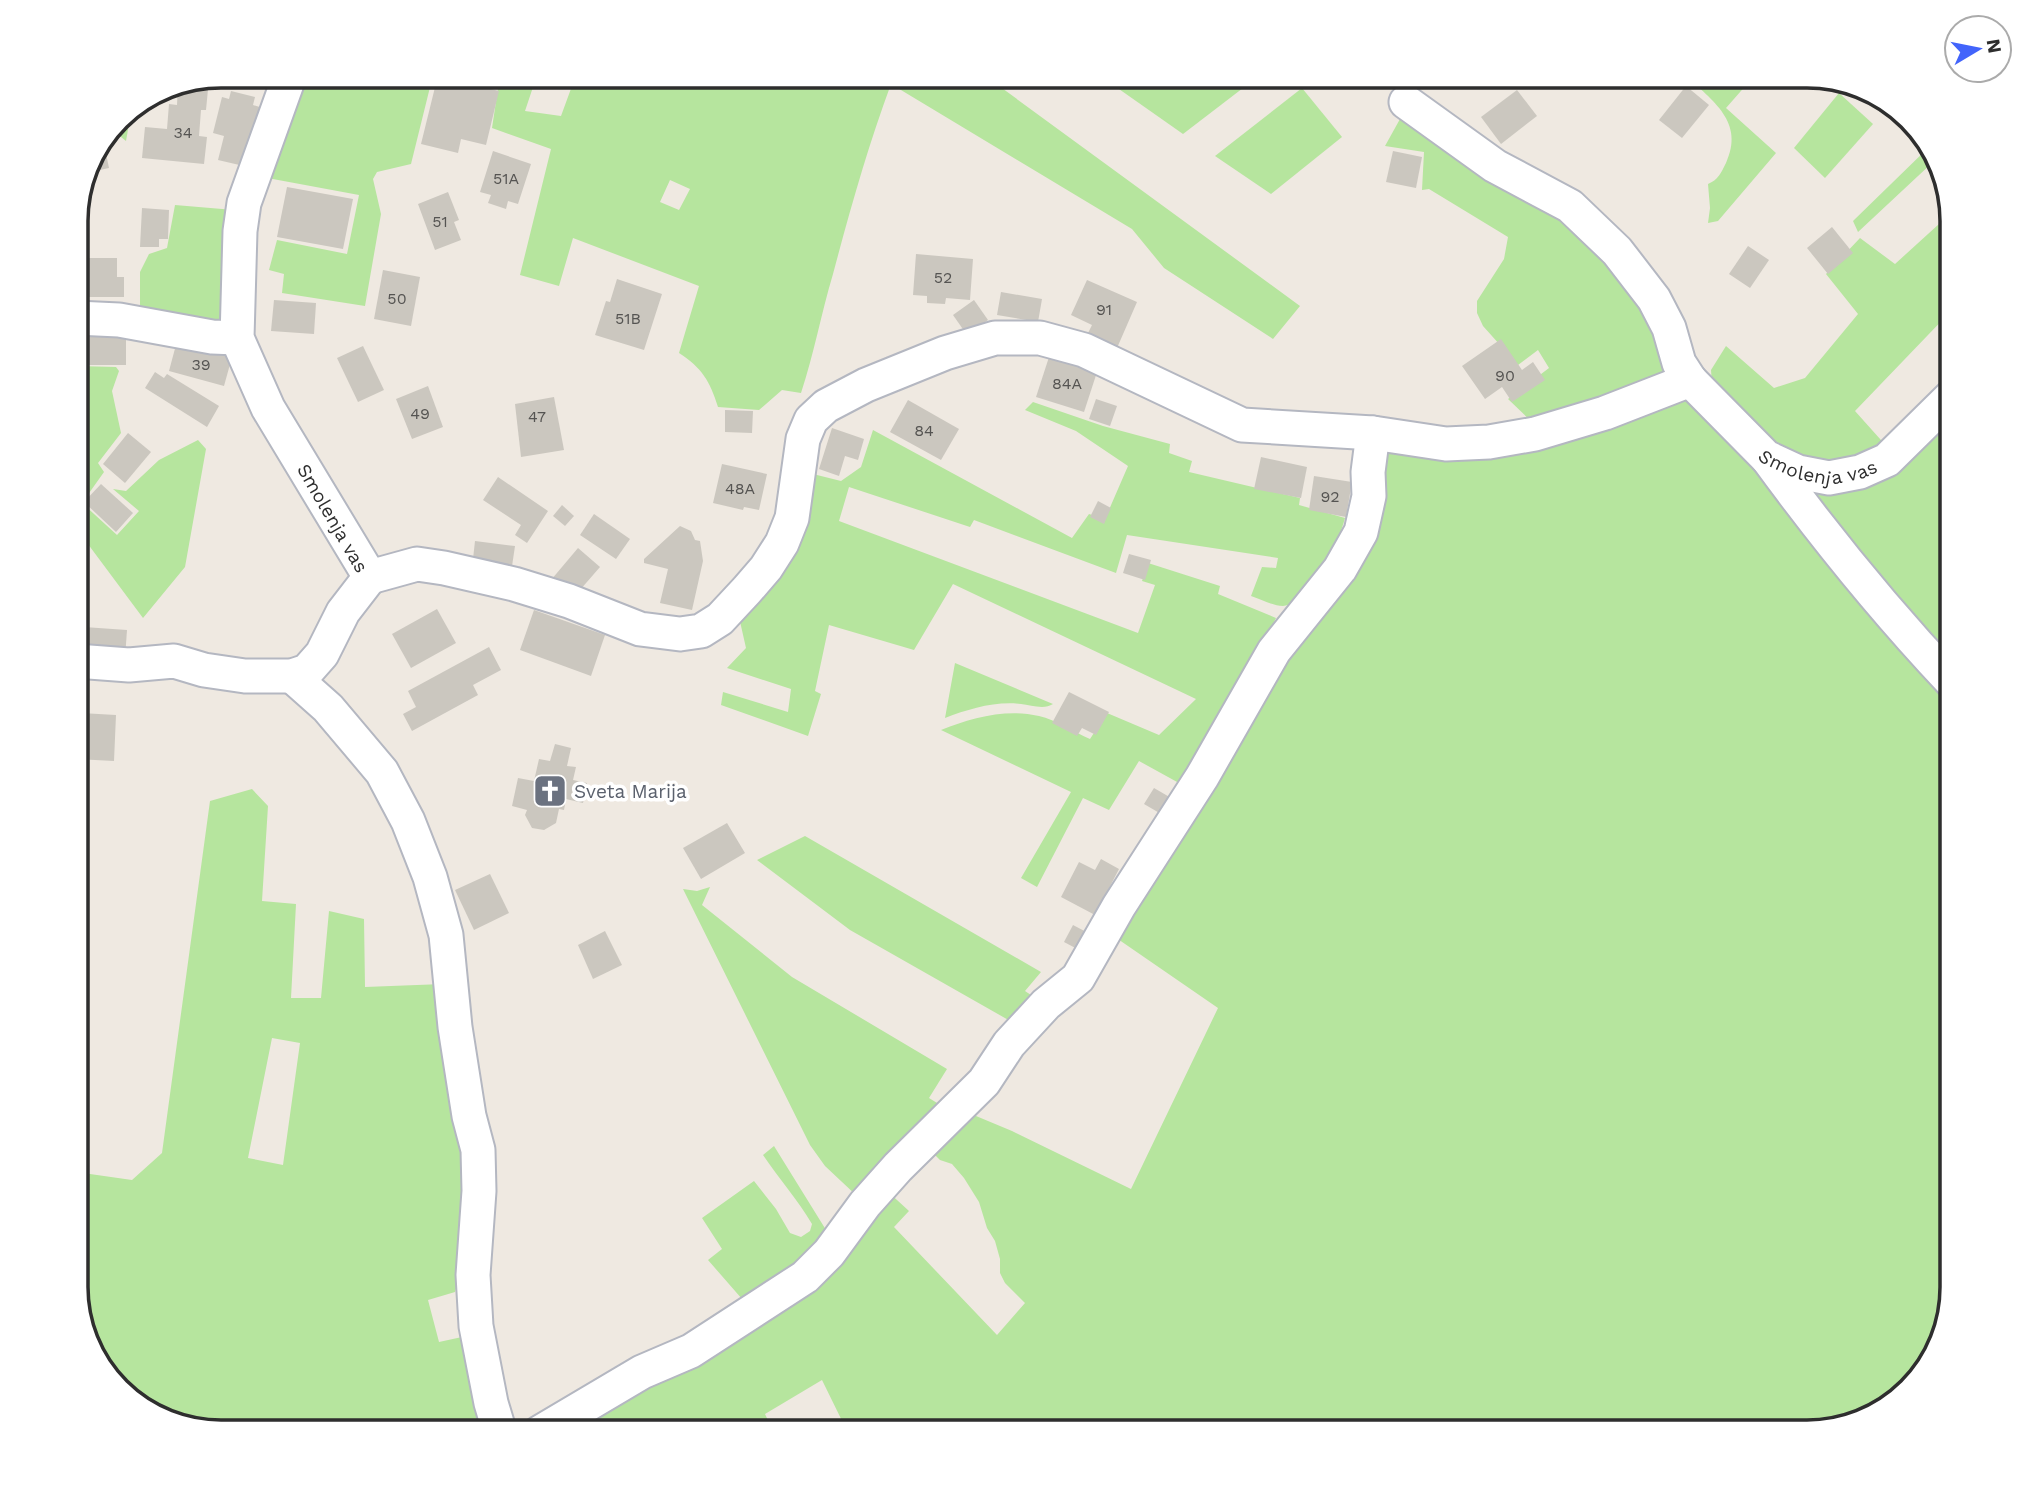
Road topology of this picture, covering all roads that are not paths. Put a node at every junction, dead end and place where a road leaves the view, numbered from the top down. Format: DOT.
graph roads {
  1 [pos="285,88"];
  2 [pos="1406,102"];
  3 [pos="88,319"];
  4 [pos="237,338"];
  5 [pos="1690,380"];
  6 [pos="1940,408"];
  7 [pos="1373,433"];
  8 [pos="1766,457"];
  9 [pos="370,577"];
  10 [pos="88,663"];
  11 [pos="1940,668"];
  12 [pos="292,676"];
  13 [pos="496,1420"];
  14 [pos="561,1420"];
  1 -- 4 [label="street, Smolenja vas"];
  2 -- 5 [label="street, Smolenja vas"];
  3 -- 4 [label="street"];
  4 -- 9 [label="street, Smolenja vas"];
  5 -- 7 [label="street"];
  5 -- 8 [label="street, Smolenja vas"];
  6 -- 8 [label="street, Smolenja vas"];
  7 -- 9 [label="street"];
  7 -- 14 [label="street"];
  8 -- 11 [label="street"];
  9 -- 12 [label="street, Smolenja vas"];
  10 -- 12 [label="street"];
  12 -- 13 [label="street"];
}
